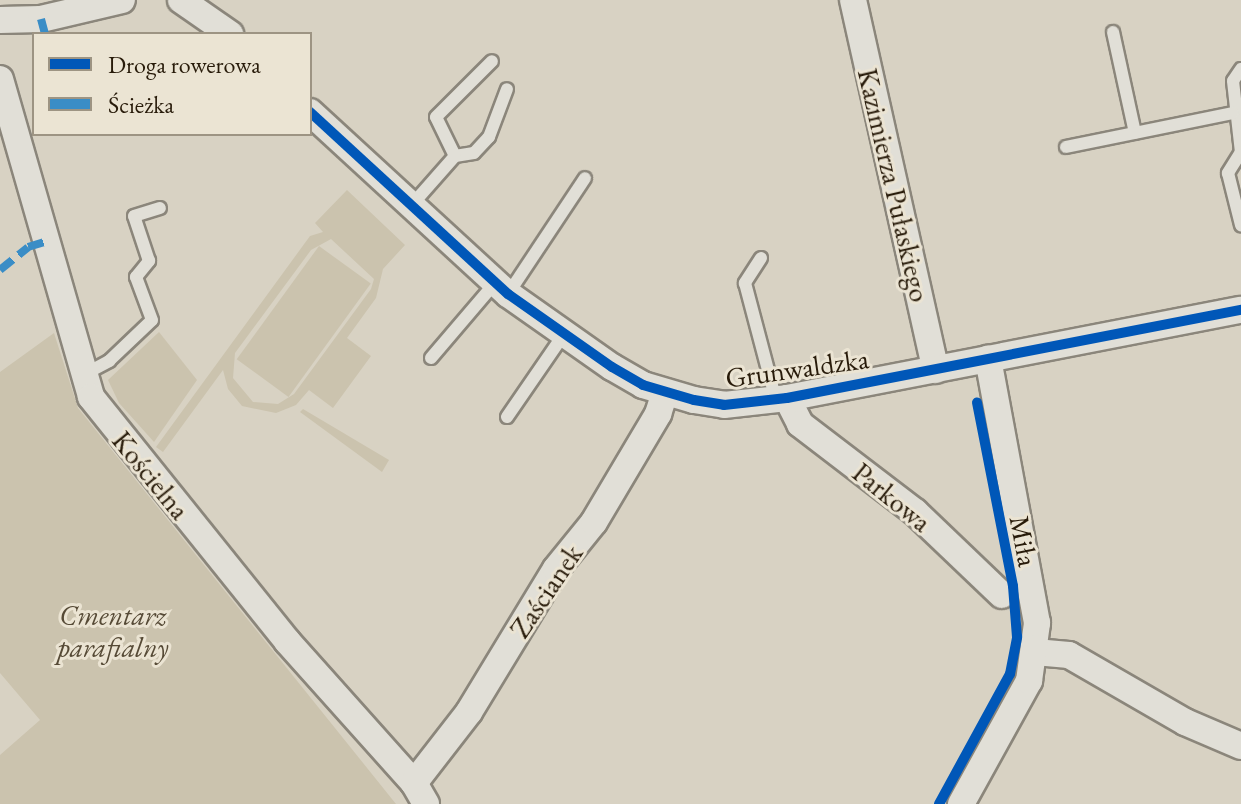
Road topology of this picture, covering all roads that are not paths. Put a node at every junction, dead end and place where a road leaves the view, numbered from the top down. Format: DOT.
graph roads {
  1 [pos="122,0"];
  2 [pos="181,0"];
  3 [pos="853,0"];
  4 [pos="0,20"];
  5 [pos="227,32"];
  6 [pos="1113,32"];
  7 [pos="492,61"];
  8 [pos="1241,69"];
  9 [pos="0,79"];
  10 [pos="507,89"];
  11 [pos="1233,113"];
  12 [pos="312,114"];
  13 [pos="1135,133"];
  14 [pos="1066,147"];
  15 [pos="455,156"];
  16 [pos="585,178"];
  17 [pos="410,207"];
  18 [pos="160,208"];
  19 [pos="1241,225"];
  20 [pos="761,258"];
  21 [pos="501,288"];
  22 [pos="1241,310"];
  23 [pos="564,334"];
  24 [pos="431,358"];
  25 [pos="988,359"];
  26 [pos="936,370"];
  27 [pos="83,375"];
  28 [pos="665,392"];
  29 [pos="781,399"];
  30 [pos="507,417"];
  31 [pos="1002,595"];
  32 [pos="1035,652"];
  33 [pos="1241,746"];
  34 [pos="420,794"];
  35 [pos="961,804"];
  1 -- 4 [label="street"];
  2 -- 5 [label="street"];
  3 -- 26 [label="street, Kazimierza Pułaskiego"];
  6 -- 13 [label="lane"];
  7 -- 15 [label="lane"];
  8 -- 11 [label="lane"];
  9 -- 27 [label="street, Kościelna"];
  10 -- 15 [label="lane"];
  11 -- 13 [label="lane"];
  11 -- 19 [label="lane"];
  12 -- 17 [label="street, Grunwaldzka"];
  13 -- 14 [label="lane"];
  15 -- 17 [label="lane"];
  16 -- 21 [label="lane"];
  17 -- 21 [label="street, Grunwaldzka"];
  18 -- 27 [label="lane"];
  20 -- 29 [label="lane"];
  21 -- 23 [label="street, Grunwaldzka"];
  21 -- 24 [label="lane"];
  22 -- 25 [label="street, Grunwaldzka"];
  23 -- 28 [label="street, Grunwaldzka"];
  23 -- 30 [label="lane"];
  25 -- 26 [label="street, Grunwaldzka"];
  25 -- 32 [label="street, Miła"];
  26 -- 29 [label="street, Grunwaldzka"];
  27 -- 34 [label="street, Kościelna"];
  28 -- 29 [label="street, Grunwaldzka"];
  28 -- 34 [label="street, Zaścianek"];
  29 -- 31 [label="street, Parkowa"];
  32 -- 33 [label="street"];
  32 -- 35 [label="street, Miła"];
}
